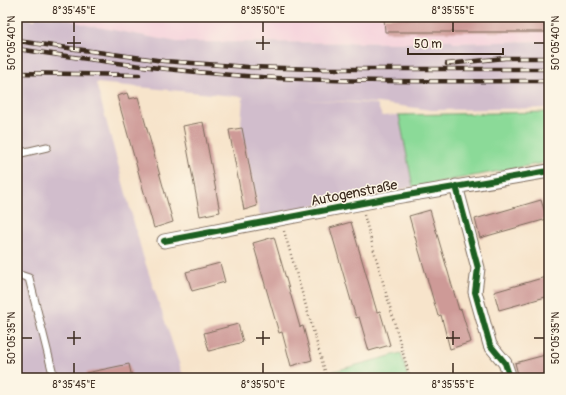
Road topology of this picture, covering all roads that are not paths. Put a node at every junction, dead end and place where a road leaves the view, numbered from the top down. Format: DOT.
graph roads {
  1 [pos="47,147"];
  2 [pos="17,154"];
  3 [pos="549,171"];
  4 [pos="456,186"];
  5 [pos="164,241"];
  6 [pos="17,274"];
  7 [pos="54,378"];
  8 [pos="510,378"];
  1 -- 2 [label="lane"];
  3 -- 4 [label="street, Autogenstraße"];
  4 -- 5 [label="street, Autogenstraße"];
  4 -- 8 [label="street"];
  6 -- 7 [label="lane"];
}
